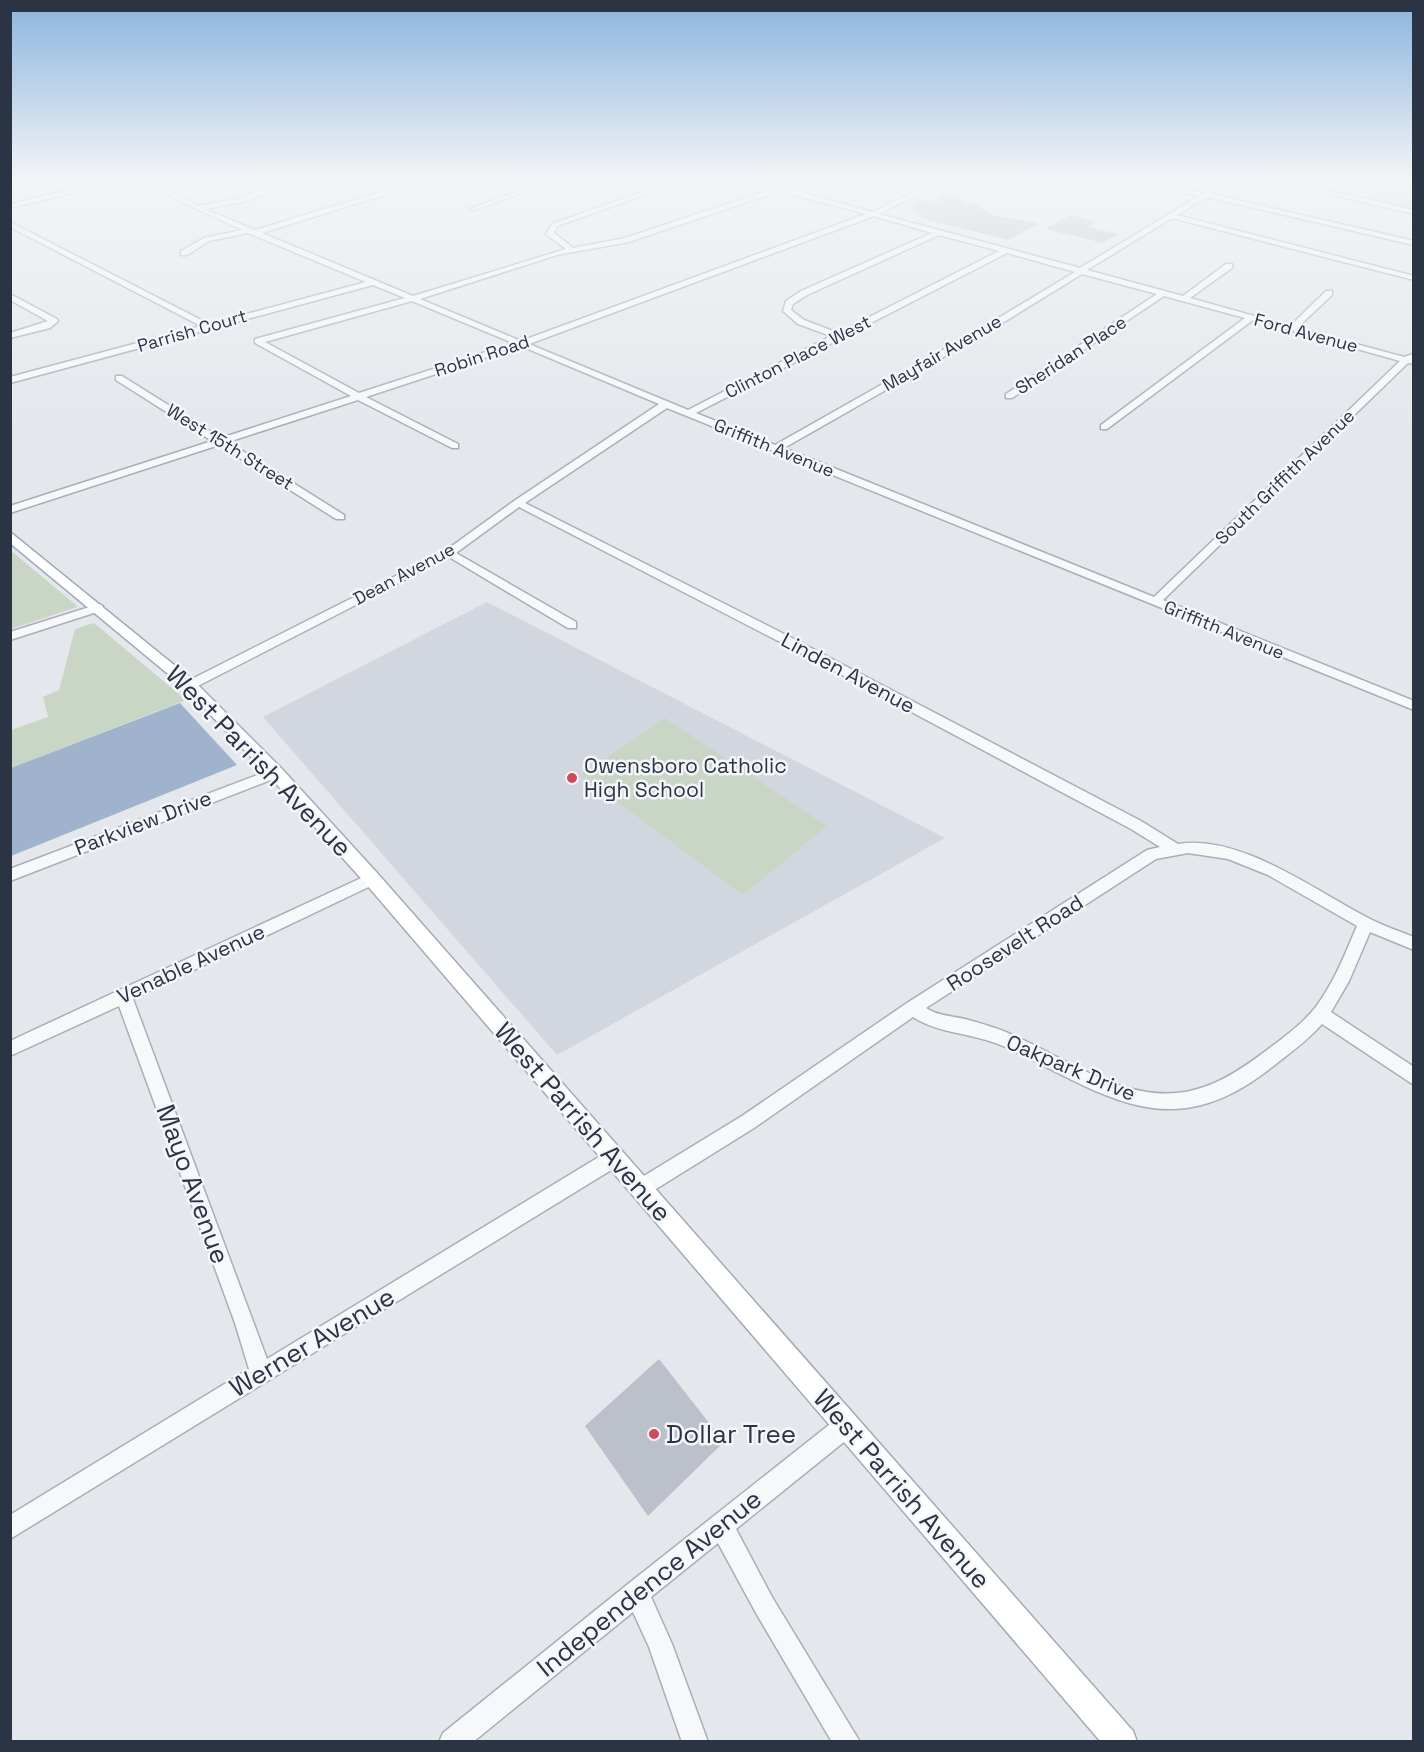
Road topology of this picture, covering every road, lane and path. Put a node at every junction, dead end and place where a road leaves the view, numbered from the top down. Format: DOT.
graph roads {
  1 [pos="83,262"];
  2 [pos="326,262"];
  3 [pos="529,262"];
  4 [pos="743,262"];
  5 [pos="873,262"];
  6 [pos="984,262"];
  7 [pos="1043,262"];
  8 [pos="1097,262"];
  9 [pos="1350,262"];
  10 [pos="1229,266"];
  11 [pos="1080,272"];
  12 [pos="1413,278"];
  13 [pos="374,282"];
  14 [pos="1329,293"];
  15 [pos="1162,294"];
  16 [pos="11,296"];
  17 [pos="415,298"];
  18 [pos="1183,300"];
  19 [pos="1251,318"];
  20 [pos="208,327"];
  21 [pos="1291,329"];
  22 [pos="10,336"];
  23 [pos="838,336"];
  24 [pos="519,344"];
  25 [pos="1413,352"];
  26 [pos="1409,361"];
  27 [pos="119,378"];
  28 [pos="10,380"];
  29 [pos="358,396"];
  30 [pos="1009,396"];
  31 [pos="666,404"];
  32 [pos="688,413"];
  33 [pos="1104,427"];
  34 [pos="223,442"];
  35 [pos="455,446"];
  36 [pos="775,449"];
  37 [pos="518,503"];
  38 [pos="10,510"];
  39 [pos="339,517"];
  40 [pos="10,536"];
  41 [pos="449,553"];
  42 [pos="1155,602"];
  43 [pos="99,608"];
  44 [pos="572,626"];
  45 [pos="10,636"];
  46 [pos="190,685"];
  47 [pos="1413,706"];
  48 [pos="276,773"];
  49 [pos="1175,849"];
  50 [pos="10,875"];
  51 [pos="372,879"];
  52 [pos="1366,924"];
  53 [pos="1413,944"];
  54 [pos="123,995"];
  55 [pos="913,1008"];
  56 [pos="1321,1014"];
  57 [pos="10,1049"];
  58 [pos="1413,1077"];
  59 [pos="615,1158"];
  60 [pos="642,1188"];
  61 [pos="261,1373"];
  62 [pos="847,1425"];
  63 [pos="721,1524"];
  64 [pos="10,1528"];
  65 [pos="636,1592"];
  66 [pos="452,1742"];
  67 [pos="695,1742"];
  68 [pos="847,1742"];
  69 [pos="1122,1742"];
  1 -- 20 [label="street"];
  2 -- 13 [label="street, Griffith Avenue"];
  3 -- 17 [label="street"];
  4 -- 24 [label="street, Robin Road"];
  5 -- 23 [label="street"];
  6 -- 23 [label="street, Clinton Place West"];
  7 -- 11 [label="street, Ford Avenue"];
  8 -- 11 [label="street, Mayfair Avenue"];
  9 -- 12 [label="street"];
  10 -- 18 [label="street"];
  11 -- 15 [label="street, Ford Avenue"];
  11 -- 36 [label="street, Mayfair Avenue"];
  13 -- 17 [label="street, Griffith Avenue"];
  13 -- 20 [label="street, Parrish Court"];
  14 -- 21 [label="street"];
  15 -- 18 [label="street, Ford Avenue"];
  15 -- 30 [label="street, Sheridan Place"];
  16 -- 22 [label="street"];
  17 -- 24 [label="street, Griffith Avenue"];
  17 -- 29 [label="street"];
  18 -- 19 [label="street, Ford Avenue"];
  19 -- 21 [label="street, Ford Avenue"];
  19 -- 33 [label="street"];
  20 -- 28 [label="street, Parrish Court"];
  21 -- 26 [label="street, Ford Avenue"];
  23 -- 32 [label="street, Clinton Place West"];
  24 -- 29 [label="street, Robin Road"];
  24 -- 31 [label="street, Griffith Avenue"];
  25 -- 26 [label="street, South Griffith Avenue"];
  26 -- 42 [label="street, South Griffith Avenue"];
  27 -- 34 [label="street, West 15th Street"];
  29 -- 34 [label="street, Robin Road"];
  29 -- 35 [label="street"];
  31 -- 32 [label="street, Griffith Avenue"];
  31 -- 37 [label="street, Dean Avenue"];
  32 -- 36 [label="street, Griffith Avenue"];
  34 -- 38 [label="street, Robin Road"];
  34 -- 39 [label="street, West 15th Street"];
  36 -- 42 [label="street, Griffith Avenue"];
  37 -- 41 [label="street, Dean Avenue"];
  37 -- 49 [label="street, Linden Avenue"];
  40 -- 43 [label="main road, West Parrish Avenue"];
  41 -- 44 [label="street"];
  41 -- 46 [label="street, Dean Avenue"];
  42 -- 47 [label="street, Griffith Avenue"];
  43 -- 45 [label="street"];
  43 -- 46 [label="main road, West Parrish Avenue"];
  46 -- 48 [label="main road, West Parrish Avenue"];
  48 -- 50 [label="street, Parkview Drive"];
  48 -- 51 [label="main road, West Parrish Avenue"];
  49 -- 52 [label="street, Roosevelt Road"];
  49 -- 55 [label="street, Roosevelt Road"];
  51 -- 54 [label="street, Venable Avenue"];
  51 -- 59 [label="main road, West Parrish Avenue"];
  52 -- 53 [label="street, Roosevelt Road"];
  52 -- 56 [label="street, Oakpark Drive"];
  54 -- 57 [label="street, Venable Avenue"];
  54 -- 61 [label="street, Mayo Avenue"];
  55 -- 56 [label="street, Oakpark Drive"];
  55 -- 60 [label="street, Roosevelt Road"];
  56 -- 58 [label="street"];
  59 -- 60 [label="main road, West Parrish Avenue"];
  59 -- 61 [label="street, Werner Avenue"];
  60 -- 62 [label="main road, West Parrish Avenue"];
  61 -- 64 [label="street, Werner Avenue"];
  62 -- 63 [label="street, Independence Avenue"];
  62 -- 69 [label="main road, West Parrish Avenue"];
  63 -- 65 [label="street, Independence Avenue"];
  63 -- 68 [label="street"];
  65 -- 66 [label="street, Independence Avenue"];
  65 -- 67 [label="street"];
}
